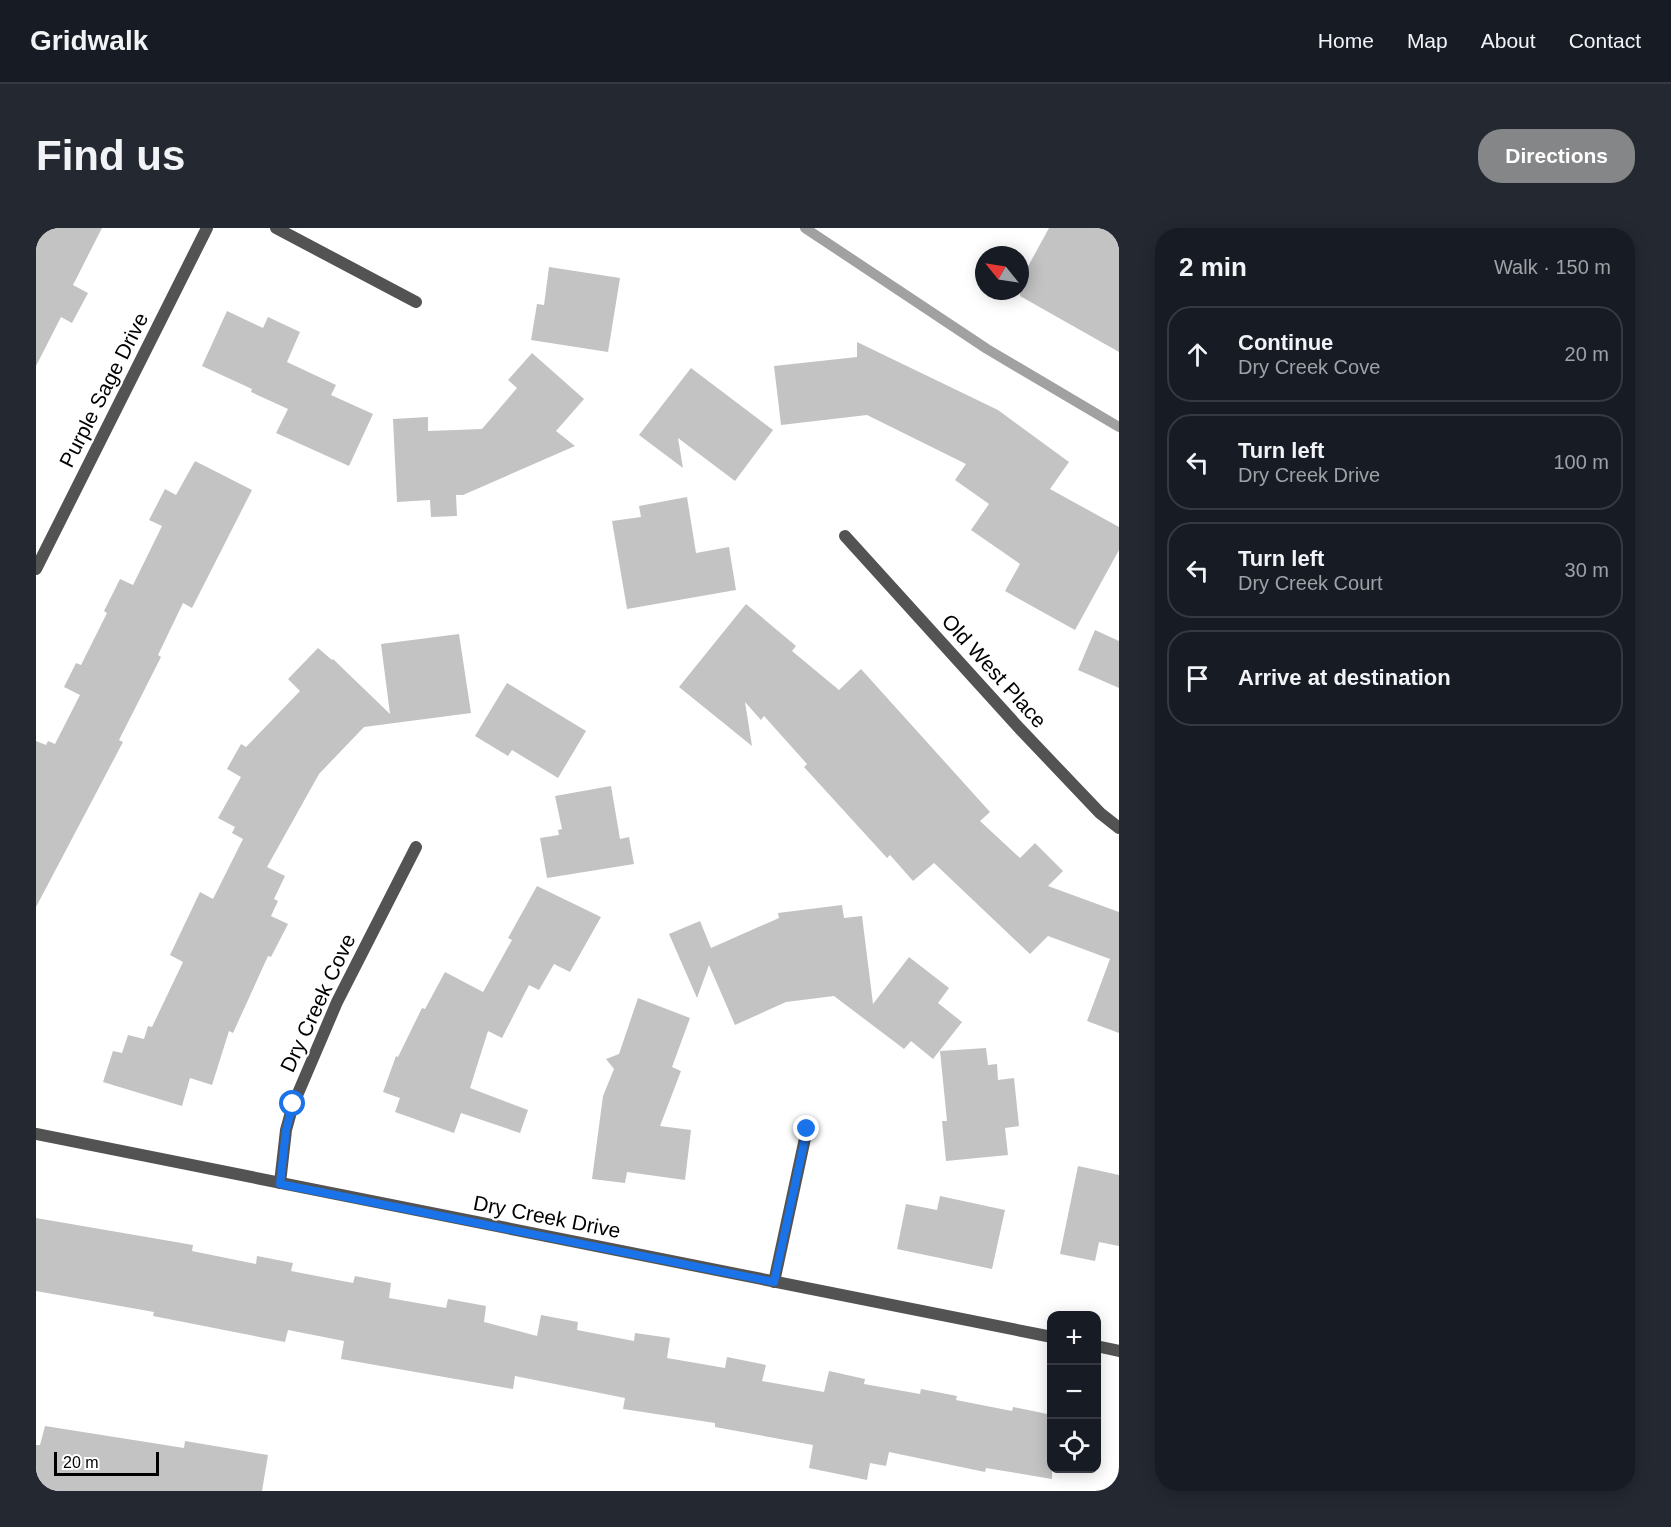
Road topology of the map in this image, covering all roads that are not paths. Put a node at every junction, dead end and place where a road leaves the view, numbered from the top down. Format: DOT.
graph roads {
  1 [pos="207,228"];
  2 [pos="276,228"];
  3 [pos="416,302"];
  4 [pos="845,536"];
  5 [pos="36,569"];
  6 [pos="1119,828"];
  7 [pos="416,847"];
  8 [pos="807,1129"];
  9 [pos="36,1134"];
  10 [pos="280,1184"];
  11 [pos="774,1282"];
  12 [pos="1047,1336"];
  13 [pos="1101,1347"];
  14 [pos="1119,1351"];
  1 -- 5 [label="street, Purple Sage Drive"];
  2 -- 3 [label="street"];
  4 -- 6 [label="street, Old West Place"];
  7 -- 10 [label="street, Dry Creek Cove"];
  8 -- 11 [label="street"];
  9 -- 10 [label="street, Dry Creek Drive"];
  10 -- 11 [label="street, Dry Creek Drive"];
  11 -- 12 [label="street, Dry Creek Drive"];
  13 -- 14 [label="street"];
}
